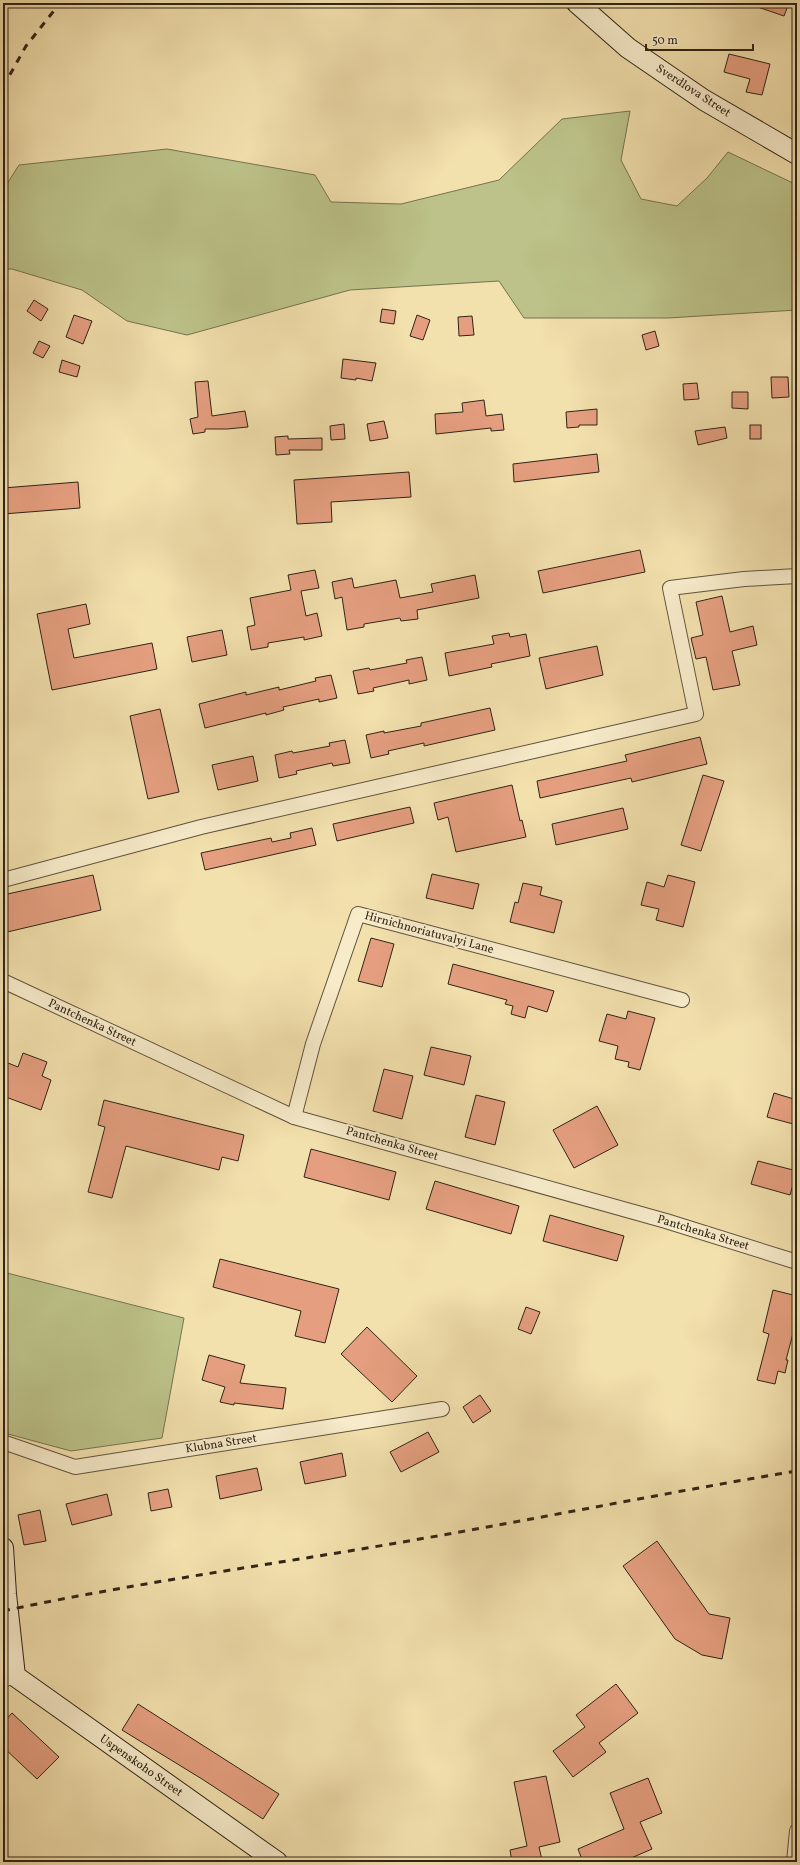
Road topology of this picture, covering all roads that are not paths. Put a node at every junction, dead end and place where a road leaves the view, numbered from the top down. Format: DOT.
graph roads {
  1 [pos="577,3"];
  2 [pos="797,154"];
  3 [pos="797,576"];
  4 [pos="3,880"];
  5 [pos="3,981"];
  6 [pos="682,1000"];
  7 [pos="294,1117"];
  8 [pos="797,1262"];
  9 [pos="442,1409"];
  10 [pos="3,1442"];
  11 [pos="3,1548"];
  12 [pos="9,1678"];
  13 [pos="797,1831"];
  14 [pos="278,1862"];
  15 [pos="794,1862"];
  1 -- 2 [label="street, Sverdlova Street"];
  3 -- 4 [label="street"];
  5 -- 7 [label="street, Pantchenka Street"];
  6 -- 7 [label="street, Hirnichnoriatuvalyi Lane"];
  7 -- 8 [label="street, Pantchenka Street"];
  9 -- 10 [label="street, Klubna Street"];
  11 -- 12 [label="street"];
  12 -- 14 [label="street, Uspenskoho Street"];
  13 -- 15 [label="street"];
}
